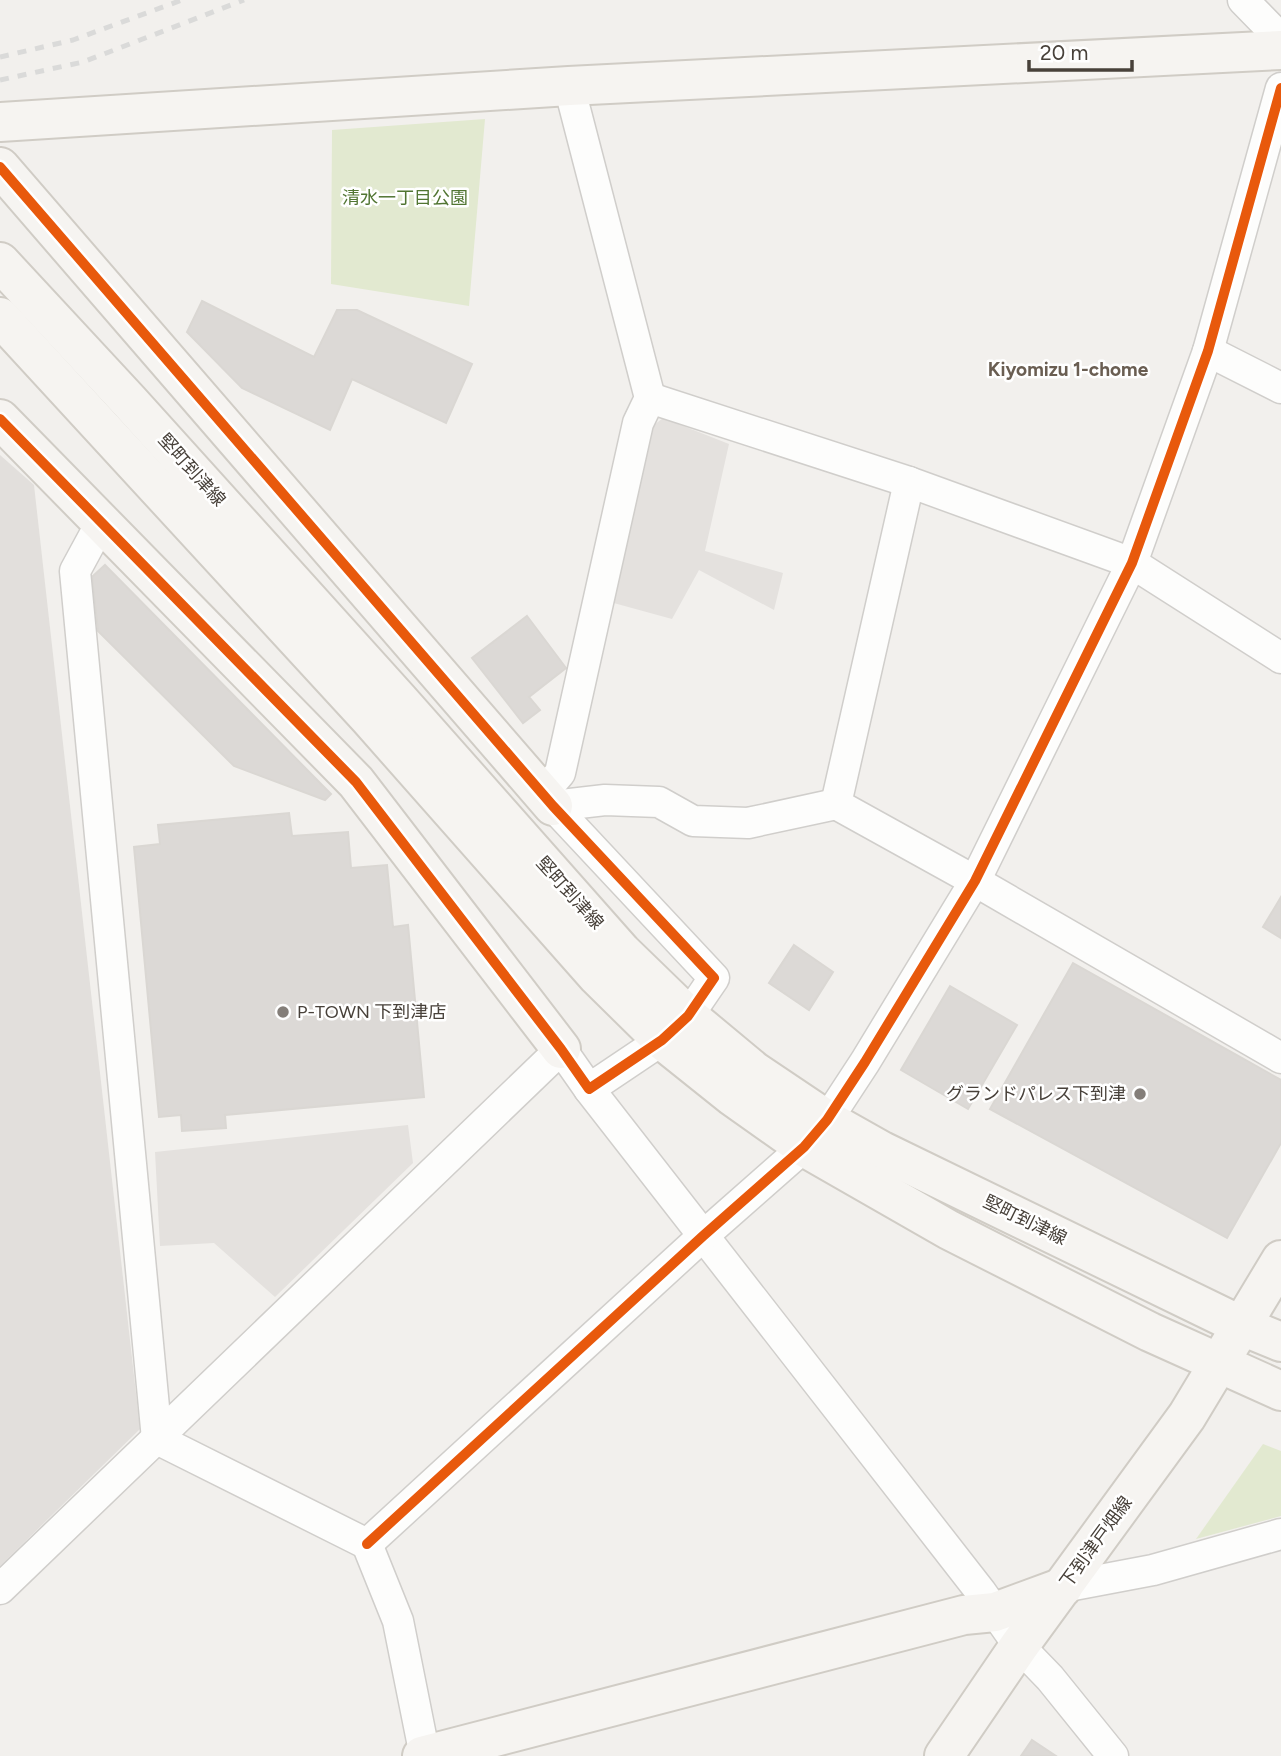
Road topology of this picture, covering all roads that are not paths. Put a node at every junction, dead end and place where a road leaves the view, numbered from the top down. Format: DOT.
graph roads {
  1 [pos="1244,0"];
  2 [pos="1281,39"];
  3 [pos="1281,50"];
  4 [pos="569,86"];
  5 [pos="1281,88"];
  6 [pos="0,122"];
  7 [pos="0,167"];
  8 [pos="0,261"];
  9 [pos="0,317"];
  10 [pos="1208,351"];
  11 [pos="1281,388"];
  12 [pos="650,398"];
  13 [pos="0,419"];
  14 [pos="909,482"];
  15 [pos="101,523"];
  16 [pos="1132,563"];
  17 [pos="1281,658"];
  18 [pos="384,709"];
  19 [pos="547,800"];
  20 [pos="836,804"];
  21 [pos="975,881"];
  22 [pos="675,1028"];
  23 [pos="561,1049"];
  24 [pos="1281,1058"];
  25 [pos="589,1089"];
  26 [pos="815,1134"];
  27 [pos="703,1236"];
  28 [pos="1281,1260"];
  29 [pos="1242,1326"];
  30 [pos="1281,1342"];
  31 [pos="1220,1364"];
  32 [pos="1281,1391"];
  33 [pos="157,1439"];
  34 [pos="1281,1534"];
  35 [pos="367,1544"];
  36 [pos="1063,1587"];
  37 [pos="0,1589"];
  38 [pos="995,1612"];
  39 [pos="1019,1646"];
  40 [pos="424,1756"];
  41 [pos="944,1756"];
  42 [pos="1113,1756"];
  1 -- 2 [label="street"];
  3 -- 4 [label="street"];
  4 -- 6 [label="street"];
  4 -- 12 [label="street"];
  5 -- 10 [label="street"];
  7 -- 19 [label="street"];
  8 -- 18 [label="street, 堅町到津線"];
  9 -- 18 [label="street, 堅町到津線"];
  10 -- 11 [label="street"];
  10 -- 16 [label="street"];
  12 -- 14 [label="street"];
  12 -- 19 [label="street"];
  13 -- 15 [label="street"];
  14 -- 16 [label="street"];
  14 -- 20 [label="street"];
  15 -- 23 [label="street"];
  15 -- 33 [label="street"];
  16 -- 17 [label="street"];
  16 -- 21 [label="street"];
  18 -- 22 [label="street, 堅町到津線"];
  19 -- 20 [label="street"];
  19 -- 22 [label="street"];
  20 -- 21 [label="street"];
  21 -- 24 [label="street"];
  21 -- 26 [label="street"];
  22 -- 25 [label="street"];
  22 -- 26 [label="street, 堅町到津線"];
  23 -- 25 [label="street"];
  23 -- 33 [label="street"];
  25 -- 27 [label="street"];
  26 -- 27 [label="street"];
  26 -- 29 [label="street, 堅町到津線"];
  26 -- 31 [label="street, 堅町到津線"];
  27 -- 35 [label="street"];
  27 -- 38 [label="street"];
  28 -- 29 [label="street, 下到津戸畑線"];
  29 -- 30 [label="street, 堅町到津線"];
  29 -- 31 [label="street, 下到津戸畑線"];
  31 -- 32 [label="street, 堅町到津線"];
  31 -- 36 [label="street, 下到津戸畑線"];
  33 -- 35 [label="street"];
  33 -- 37 [label="street"];
  34 -- 36 [label="street"];
  35 -- 40 [label="street"];
  36 -- 38 [label="street"];
  36 -- 39 [label="street, 下到津戸畑線"];
  38 -- 39 [label="street"];
  38 -- 40 [label="street"];
  39 -- 41 [label="street, 下到津戸畑線"];
  39 -- 42 [label="street"];
}
